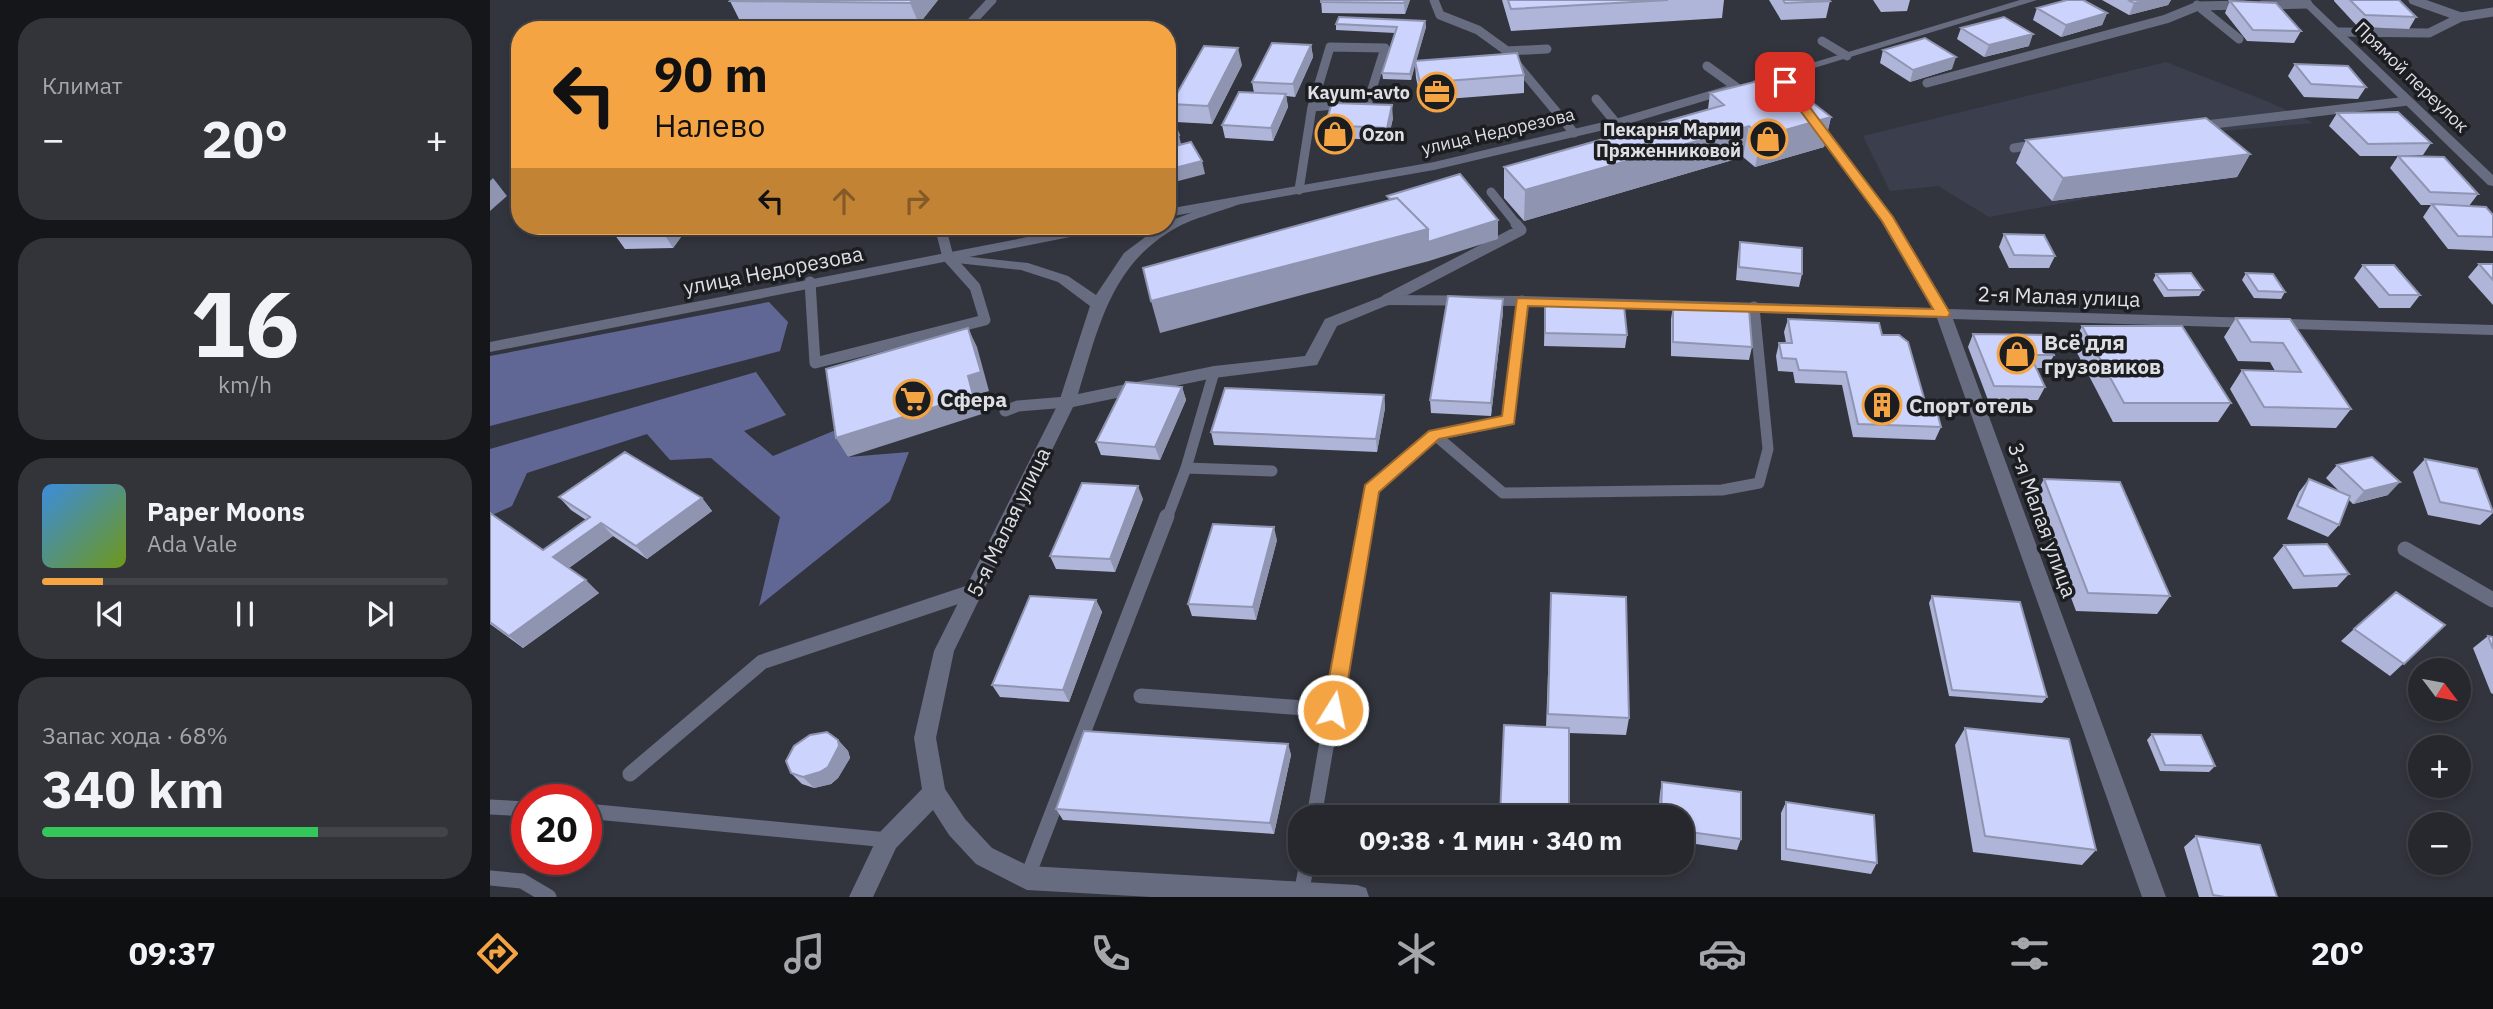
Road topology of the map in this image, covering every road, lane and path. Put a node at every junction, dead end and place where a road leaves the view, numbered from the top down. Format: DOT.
graph roads {
  1 [pos="992,0"];
  2 [pos="1434,0"];
  3 [pos="2032,0"];
  4 [pos="2413,0"];
  5 [pos="2305,2"];
  6 [pos="2195,3"];
  7 [pos="2493,12"];
  8 [pos="2461,17"];
  9 [pos="972,21"];
  10 [pos="2337,33"];
  11 [pos="2239,39"];
  12 [pos="1822,41"];
  13 [pos="1547,49"];
  14 [pos="1507,51"];
  15 [pos="1847,55"];
  16 [pos="1707,66"];
  17 [pos="1927,83"];
  18 [pos="1736,87"];
  19 [pos="1595,99"];
  20 [pos="2408,101"];
  21 [pos="1803,106"];
  22 [pos="1312,107"];
  23 [pos="1616,123"];
  24 [pos="2191,127"];
  25 [pos="1574,134"];
  26 [pos="2054,143"];
  27 [pos="2014,148"];
  28 [pos="2493,182"];
  29 [pos="1299,190"];
  30 [pos="1492,192"];
  31 [pos="1237,200"];
  32 [pos="1176,212"];
  33 [pos="1176,223"];
  34 [pos="942,235"];
  35 [pos="1059,235"];
  36 [pos="1157,235"];
  37 [pos="948,257"];
  38 [pos="810,282"];
  39 [pos="1385,300"];
  40 [pos="1522,301"];
  41 [pos="1098,304"];
  42 [pos="1754,307"];
  43 [pos="1943,313"];
  44 [pos="2493,330"];
  45 [pos="490,347"];
  46 [pos="1214,372"];
  47 [pos="1067,402"];
  48 [pos="1005,411"];
  49 [pos="1435,435"];
  50 [pos="1186,468"];
  51 [pos="1272,471"];
  52 [pos="2405,549"];
  53 [pos="974,591"];
  54 [pos="2493,600"];
  55 [pos="1141,696"];
  56 [pos="1333,710"];
  57 [pos="630,775"];
  58 [pos="934,793"];
  59 [pos="1316,805"];
  60 [pos="490,807"];
  61 [pos="511,808"];
  62 [pos="602,813"];
  63 [pos="888,840"];
  64 [pos="1305,875"];
  65 [pos="490,878"];
  66 [pos="1027,878"];
  67 [pos="1301,894"];
  68 [pos="549,897"];
  69 [pos="860,897"];
  70 [pos="1357,897"];
  71 [pos="2154,897"];
  1 -- 9 [label="lane"];
  2 -- 14 [label="lane"];
  3 -- 15 [label="street, улица Недорезова"];
  4 -- 8 [label="lane"];
  5 -- 6 [label="lane"];
  5 -- 10 [label="street, Прямой переулок"];
  6 -- 11 [label="lane"];
  6 -- 17 [label="lane"];
  7 -- 8 [label="lane"];
  8 -- 10 [label="lane"];
  10 -- 20 [label="street, Прямой переулок"];
  12 -- 15 [label="lane"];
  13 -- 14 [label="lane"];
  14 -- 25 [label="lane"];
  15 -- 18 [label="street, улица Недорезова"];
  16 -- 18 [label="lane"];
  18 -- 23 [label="street, улица Недорезова"];
  19 -- 23 [label="lane"];
  20 -- 24 [label="lane"];
  20 -- 28 [label="street, Прямой переулок"];
  21 -- 43 [label="street, 3-я Малая улица"];
  22 -- 22 [label="lane"];
  22 -- 29 [label="lane"];
  23 -- 25 [label="street, улица Недорезова"];
  25 -- 29 [label="street, улица Недорезова"];
  26 -- 27 [label="lane"];
  29 -- 31 [label="street, улица Недорезова"];
  30 -- 39 [label="lane"];
  31 -- 32 [label="street, улица Недорезова"];
  31 -- 33 [label="street, 5-я Малая улица"];
  34 -- 37 [label="lane"];
  35 -- 37 [label="street, улица Недорезова"];
  36 -- 41 [label="street, 5-я Малая улица"];
  37 -- 38 [label="street, улица Недорезова"];
  37 -- 38 [label="lane"];
  37 -- 41 [label="street"];
  38 -- 45 [label="street, улица Недорезова"];
  39 -- 40 [label="street, 2-я Малая улица"];
  39 -- 46 [label="street, 2-я Малая улица"];
  40 -- 42 [label="street, 2-я Малая улица"];
  40 -- 49 [label="lane"];
  41 -- 47 [label="street, 5-я Малая улица"];
  42 -- 43 [label="street, 2-я Малая улица"];
  42 -- 49 [label="lane"];
  43 -- 44 [label="street, 2-я Малая улица"];
  43 -- 71 [label="street, 3-я Малая улица"];
  46 -- 47 [label="street, 2-я Малая улица"];
  46 -- 50 [label="lane"];
  47 -- 48 [label="lane"];
  47 -- 53 [label="street, 5-я Малая улица"];
  49 -- 56 [label="lane"];
  50 -- 51 [label="lane"];
  50 -- 66 [label="lane"];
  52 -- 54 [label="lane"];
  53 -- 57 [label="lane"];
  53 -- 58 [label="street, 5-я Малая улица"];
  55 -- 56 [label="lane"];
  56 -- 59 [label="lane"];
  58 -- 63 [label="street"];
  58 -- 66 [label="street"];
  60 -- 61 [label="lane"];
  62 -- 63 [label="lane"];
  63 -- 69 [label="street"];
  64 -- 67 [label="lane"];
  65 -- 68 [label="lane"];
  66 -- 67 [label="street"];
  67 -- 70 [label="street"];
}
